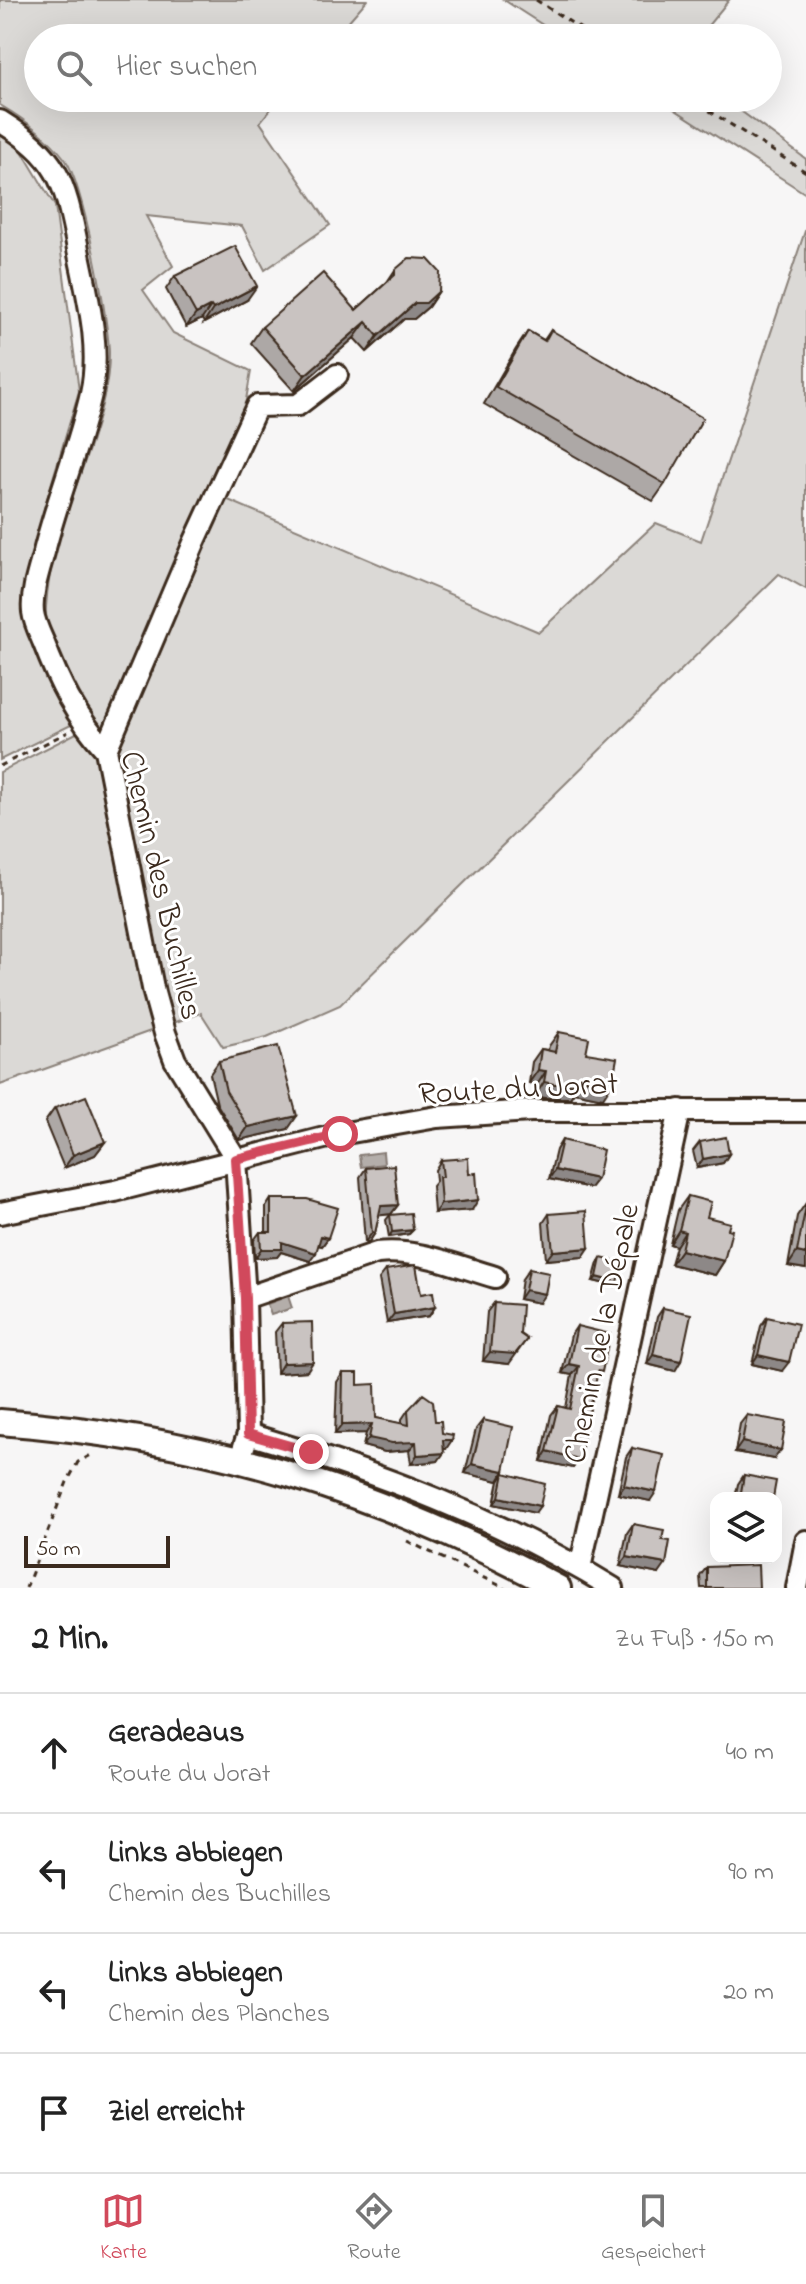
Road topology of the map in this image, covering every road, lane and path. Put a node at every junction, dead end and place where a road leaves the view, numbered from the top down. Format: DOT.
graph roads {
  1 [pos="536,0"];
  2 [pos="573,24"];
  3 [pos="711,112"];
  4 [pos="0,121"];
  5 [pos="806,172"];
  6 [pos="337,375"];
  7 [pos="83,725"];
  8 [pos="106,750"];
  9 [pos="0,766"];
  10 [pos="680,1110"];
  11 [pos="806,1111"];
  12 [pos="236,1159"];
  13 [pos="0,1213"];
  14 [pos="495,1277"];
  15 [pos="245,1298"];
  16 [pos="0,1422"];
  17 [pos="248,1434"];
  18 [pos="93,1454"];
  19 [pos="240,1459"];
  20 [pos="806,1541"];
  21 [pos="407,1542"];
  22 [pos="580,1568"];
  23 [pos="26,1588"];
  24 [pos="505,1588"];
  25 [pos="558,1588"];
  26 [pos="613,1588"];
  27 [pos="797,1588"];
  1 -- 2 [label="path"];
  3 -- 5 [label="path"];
  4 -- 7 [label="street, Chemin des Buchilles"];
  6 -- 8 [label="street"];
  7 -- 8 [label="street, Chemin des Buchilles"];
  7 -- 9 [label="path"];
  8 -- 12 [label="street, Chemin des Buchilles"];
  10 -- 11 [label="street, Route du Jorat"];
  10 -- 12 [label="street, Route du Jorat"];
  10 -- 22 [label="street, Chemin de la Dépale"];
  12 -- 13 [label="street, Route du Jorat"];
  12 -- 15 [label="street, Chemin des Buchilles"];
  14 -- 15 [label="street"];
  15 -- 17 [label="street, Chemin des Buchilles"];
  16 -- 19 [label="main road"];
  17 -- 19 [label="street, Chemin des Buchilles"];
  17 -- 22 [label="street"];
  18 -- 23 [label="path"];
  19 -- 25 [label="main road"];
  20 -- 27 [label="street"];
  21 -- 24 [label="path"];
  22 -- 26 [label="street"];
}
